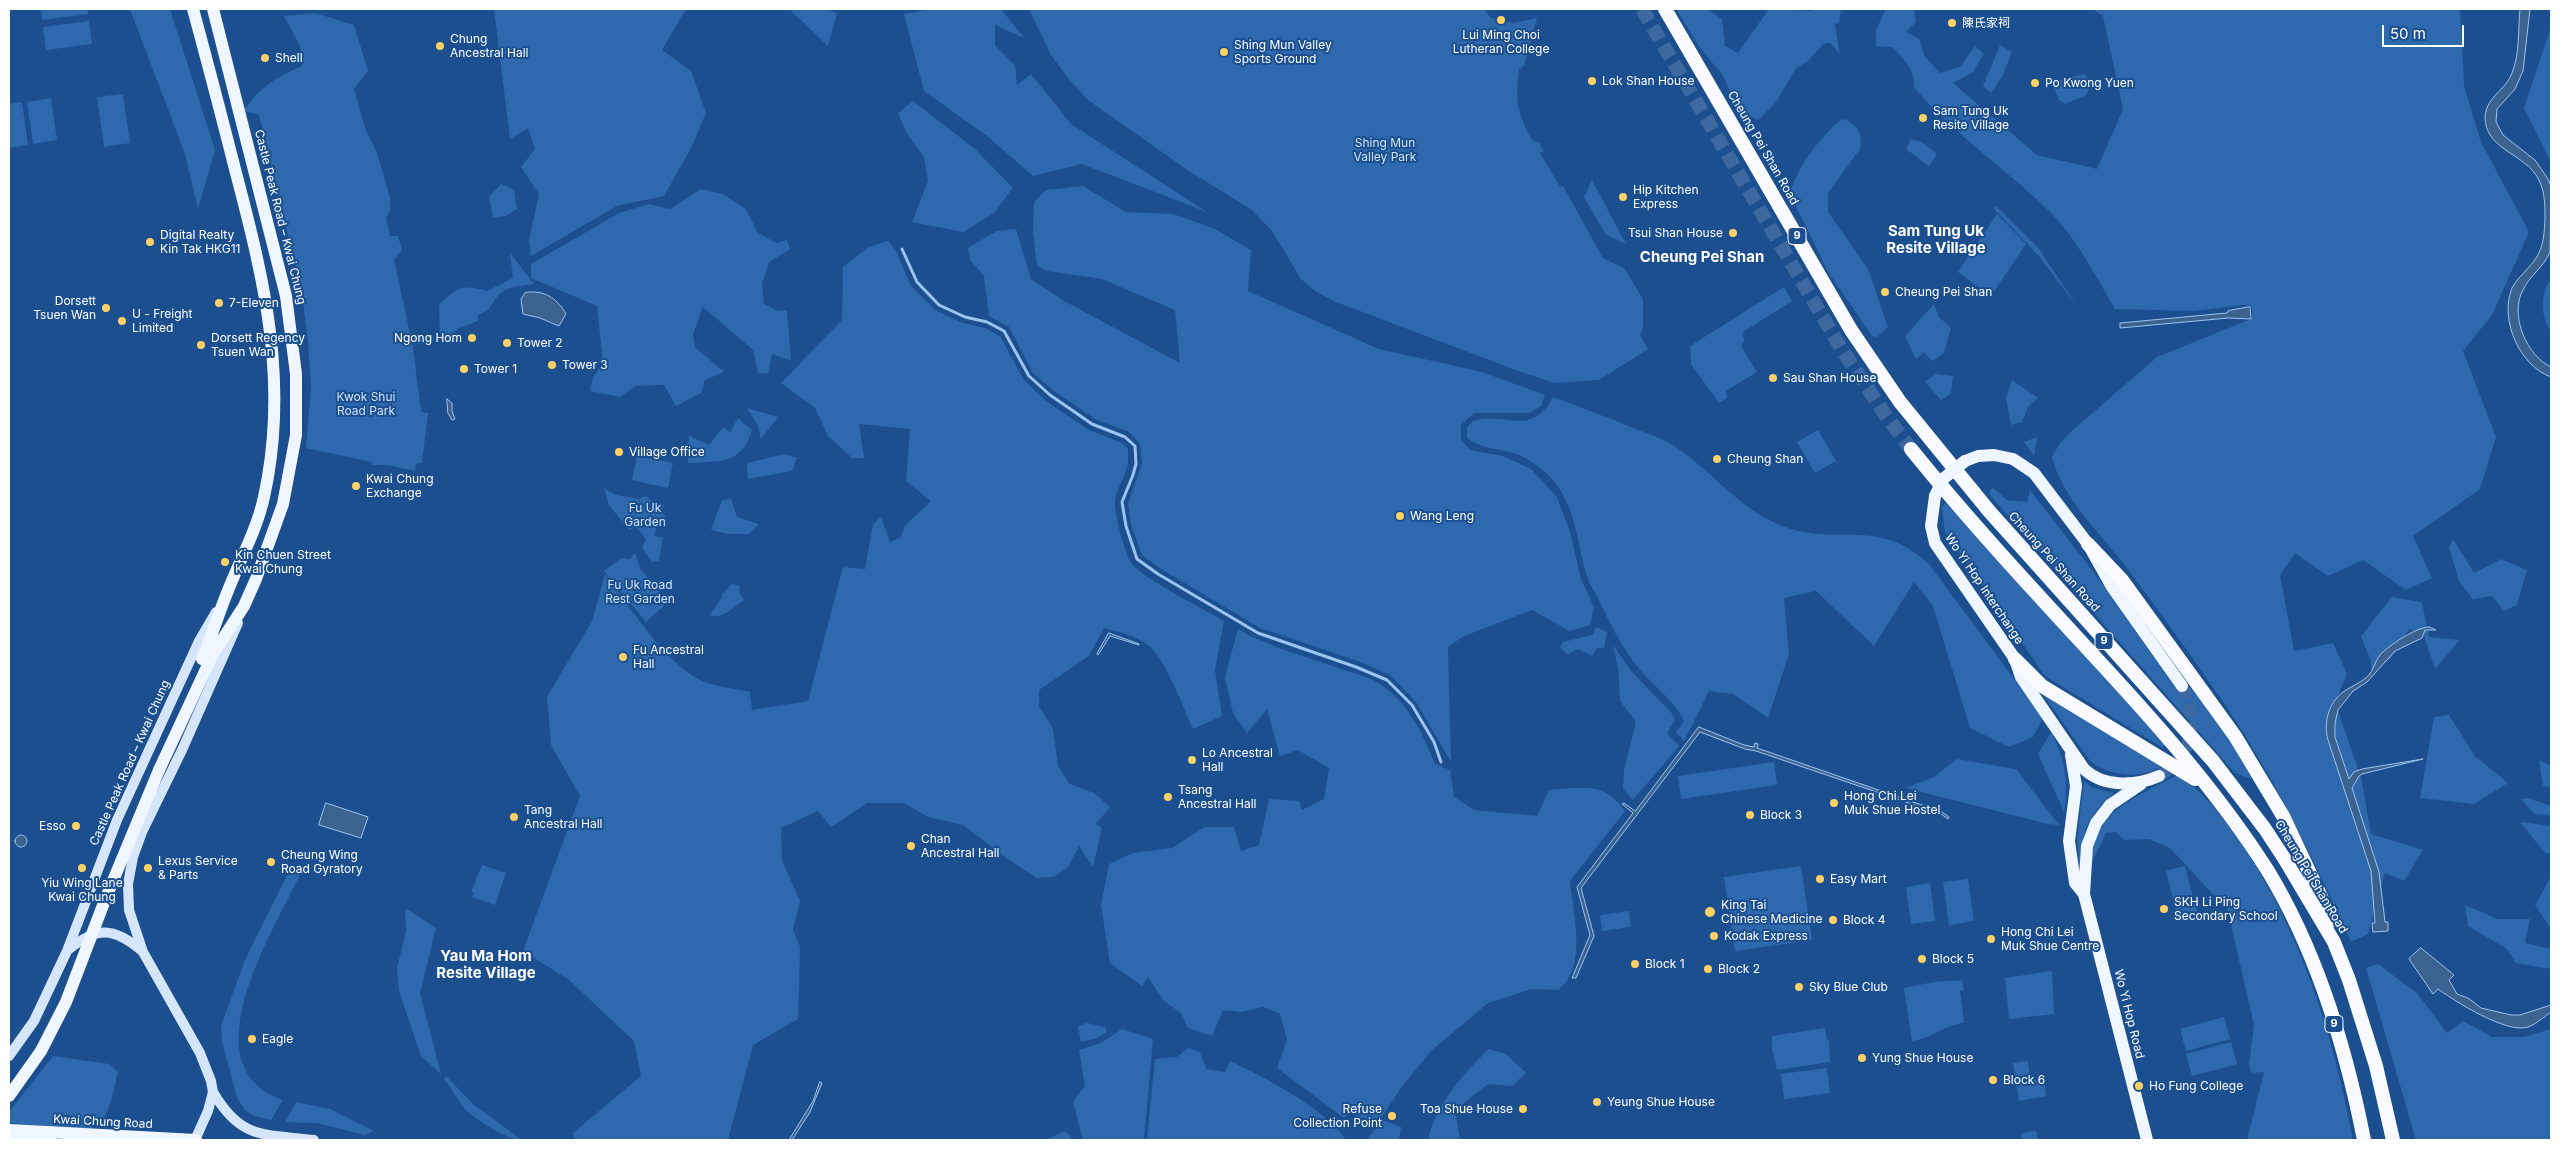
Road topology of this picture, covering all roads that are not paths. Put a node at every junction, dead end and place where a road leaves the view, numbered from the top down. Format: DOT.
graph roads {
  1 [pos="194,9"];
  2 [pos="213,9"];
  3 [pos="1665,9"];
  4 [pos="1911,449"];
  5 [pos="2088,544"];
  6 [pos="228,590"];
  7 [pos="244,606"];
  8 [pos="2015,659"];
  9 [pos="2182,686"];
  10 [pos="2070,750"];
  11 [pos="155,769"];
  12 [pos="2159,776"];
  13 [pos="2145,782"];
  14 [pos="2213,795"];
  15 [pos="2084,894"];
  16 [pos="2334,942"];
  17 [pos="67,951"];
  18 [pos="143,952"];
  19 [pos="9,1056"];
  20 [pos="9,1084"];
  21 [pos="213,1092"];
  22 [pos="9,1096"];
  23 [pos="9,1130"];
  24 [pos="9,1137"];
  25 [pos="51,1140"];
  26 [pos="195,1140"];
  27 [pos="314,1140"];
  28 [pos="2147,1140"];
  29 [pos="2364,1140"];
  30 [pos="2393,1140"];
  1 -- 6 [label="main road, Castle Peak Road – Kwai Chung"];
  2 -- 7 [label="main road, Castle Peak Road – Kwai Chung"];
  3 -- 16 [label="highway, Cheung Pei Shan Road / 9"];
  4 -- 14 [label="highway, 9"];
  5 -- 8 [label="main road, Wo Yi Hop Interchange, bridge"];
  5 -- 9 [label="main road, Wo Yi Hop Interchange"];
  5 -- 16 [label="highway"];
  6 -- 11 [label="main road, Castle Peak Road – Kwai Chung"];
  6 -- 17 [label="main road, Castle Peak Road – Kwai Chung"];
  7 -- 11 [label="main road, Castle Peak Road – Kwai Chung"];
  7 -- 18 [label="main road, Castle Peak Road – Kwai Chung"];
  8 -- 10 [label="main road, Wo Yi Hop Interchange"];
  8 -- 14 [label="highway"];
  10 -- 13 [label="main road, Wo Yi Hop Interchange"];
  10 -- 15 [label="main road, Wo Yi Hop Road"];
  11 -- 20 [label="main road, Castle Peak Road – Kwai Chung"];
  11 -- 22 [label="main road, Castle Peak Road – Kwai Chung, bridge"];
  12 -- 13 [label="main road, Wo Yi Hop Interchange"];
  13 -- 15 [label="main road, Wo Yi Hop Road"];
  14 -- 29 [label="highway, 9"];
  15 -- 28 [label="main road, Wo Yi Hop Road"];
  16 -- 30 [label="highway, Cheung Pei Shan Road / 9"];
  17 -- 18 [label="main road, Castle Peak Road – Kwai Chung"];
  17 -- 19 [label="main road, Castle Peak Road – Kwai Chung"];
  18 -- 21 [label="main road, Castle Peak Road – Kwai Chung"];
  21 -- 26 [label="main road"];
  21 -- 27 [label="main road"];
  23 -- 26 [label="main road, Kwai Chung Road, bridge"];
  24 -- 25 [label="main road, Kwai Chung Road"];
}
